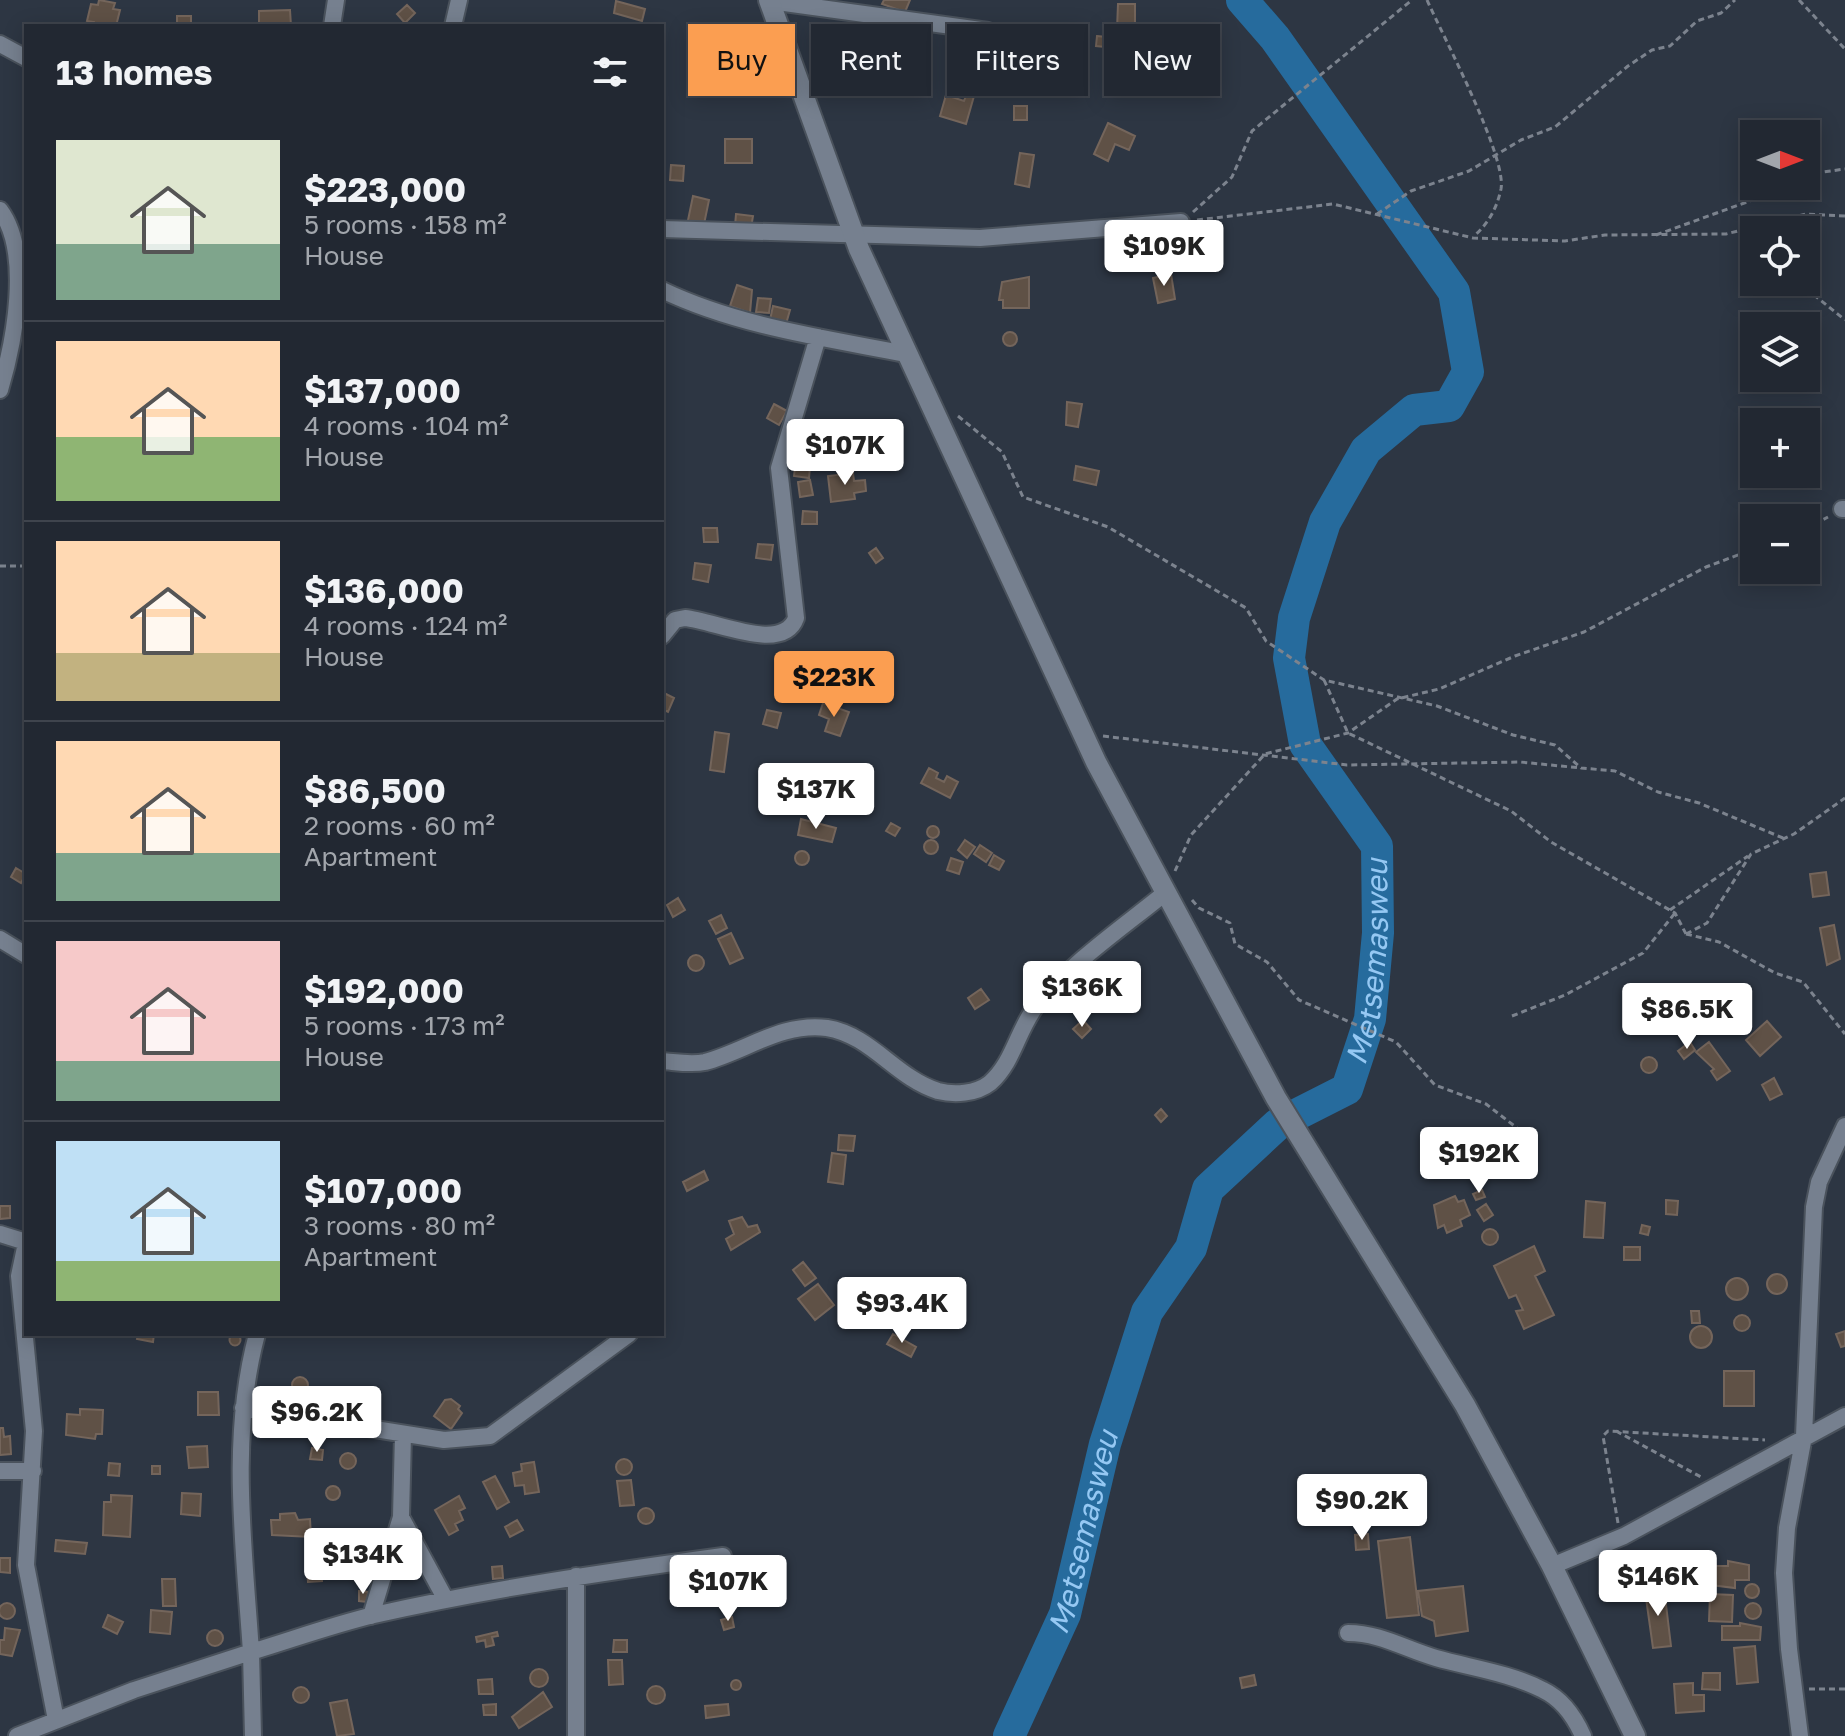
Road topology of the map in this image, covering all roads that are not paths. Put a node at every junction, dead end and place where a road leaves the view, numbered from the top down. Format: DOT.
graph roads {
  1 [pos="336,0"];
  2 [pos="458,0"];
  3 [pos="769,1"];
  4 [pos="332,24"];
  5 [pos="453,24"];
  6 [pos="947,25"];
  7 [pos="0,44"];
  8 [pos="24,57"];
  9 [pos="0,210"];
  10 [pos="1181,222"];
  11 [pos="664,229"];
  12 [pos="854,235"];
  13 [pos="664,291"];
  14 [pos="818,337"];
  15 [pos="906,354"];
  16 [pos="0,390"];
  17 [pos="664,634"];
  18 [pos="1165,893"];
  19 [pos="0,939"];
  20 [pos="24,954"];
  21 [pos="664,1061"];
  22 [pos="1845,1126"];
  23 [pos="0,1234"];
  24 [pos="24,1242"];
  25 [pos="24,1252"];
  26 [pos="24,1325"];
  27 [pos="25,1336"];
  28 [pos="257,1336"];
  29 [pos="626,1336"];
  30 [pos="243,1408"];
  31 [pos="1845,1416"];
  32 [pos="403,1434"];
  33 [pos="1798,1439"];
  34 [pos="0,1471"];
  35 [pos="33,1471"];
  36 [pos="401,1517"];
  37 [pos="723,1556"];
  38 [pos="1552,1566"];
  39 [pos="576,1576"];
  40 [pos="446,1600"];
  41 [pos="371,1616"];
  42 [pos="1348,1633"];
  43 [pos="251,1652"];
  44 [pos="56,1720"];
  45 [pos="17,1736"];
  46 [pos="253,1736"];
  47 [pos="576,1736"];
  48 [pos="1583,1736"];
  49 [pos="1635,1736"];
  50 [pos="1800,1736"];
  1 -- 4 [label="street"];
  2 -- 5 [label="street"];
  3 -- 6 [label="street"];
  3 -- 12 [label="street"];
  7 -- 8 [label="street"];
  9 -- 16 [label="street"];
  10 -- 12 [label="street"];
  11 -- 12 [label="street"];
  12 -- 15 [label="street"];
  13 -- 14 [label="street"];
  14 -- 15 [label="street"];
  14 -- 17 [label="street"];
  15 -- 18 [label="street"];
  18 -- 21 [label="street"];
  18 -- 38 [label="street"];
  19 -- 20 [label="street"];
  22 -- 33 [label="street"];
  23 -- 24 [label="street"];
  25 -- 26 [label="street"];
  27 -- 35 [label="street"];
  28 -- 30 [label="street"];
  29 -- 32 [label="street"];
  30 -- 32 [label="street"];
  30 -- 43 [label="street"];
  31 -- 33 [label="street"];
  32 -- 36 [label="street"];
  33 -- 38 [label="street"];
  33 -- 50 [label="street"];
  34 -- 35 [label="street"];
  35 -- 44 [label="street"];
  36 -- 40 [label="street"];
  36 -- 41 [label="street"];
  37 -- 39 [label="street"];
  38 -- 49 [label="street"];
  39 -- 40 [label="street"];
  39 -- 47 [label="street"];
  40 -- 41 [label="street"];
  41 -- 43 [label="street"];
  42 -- 48 [label="street"];
  43 -- 44 [label="street"];
  43 -- 46 [label="street"];
  44 -- 45 [label="street"];
}
